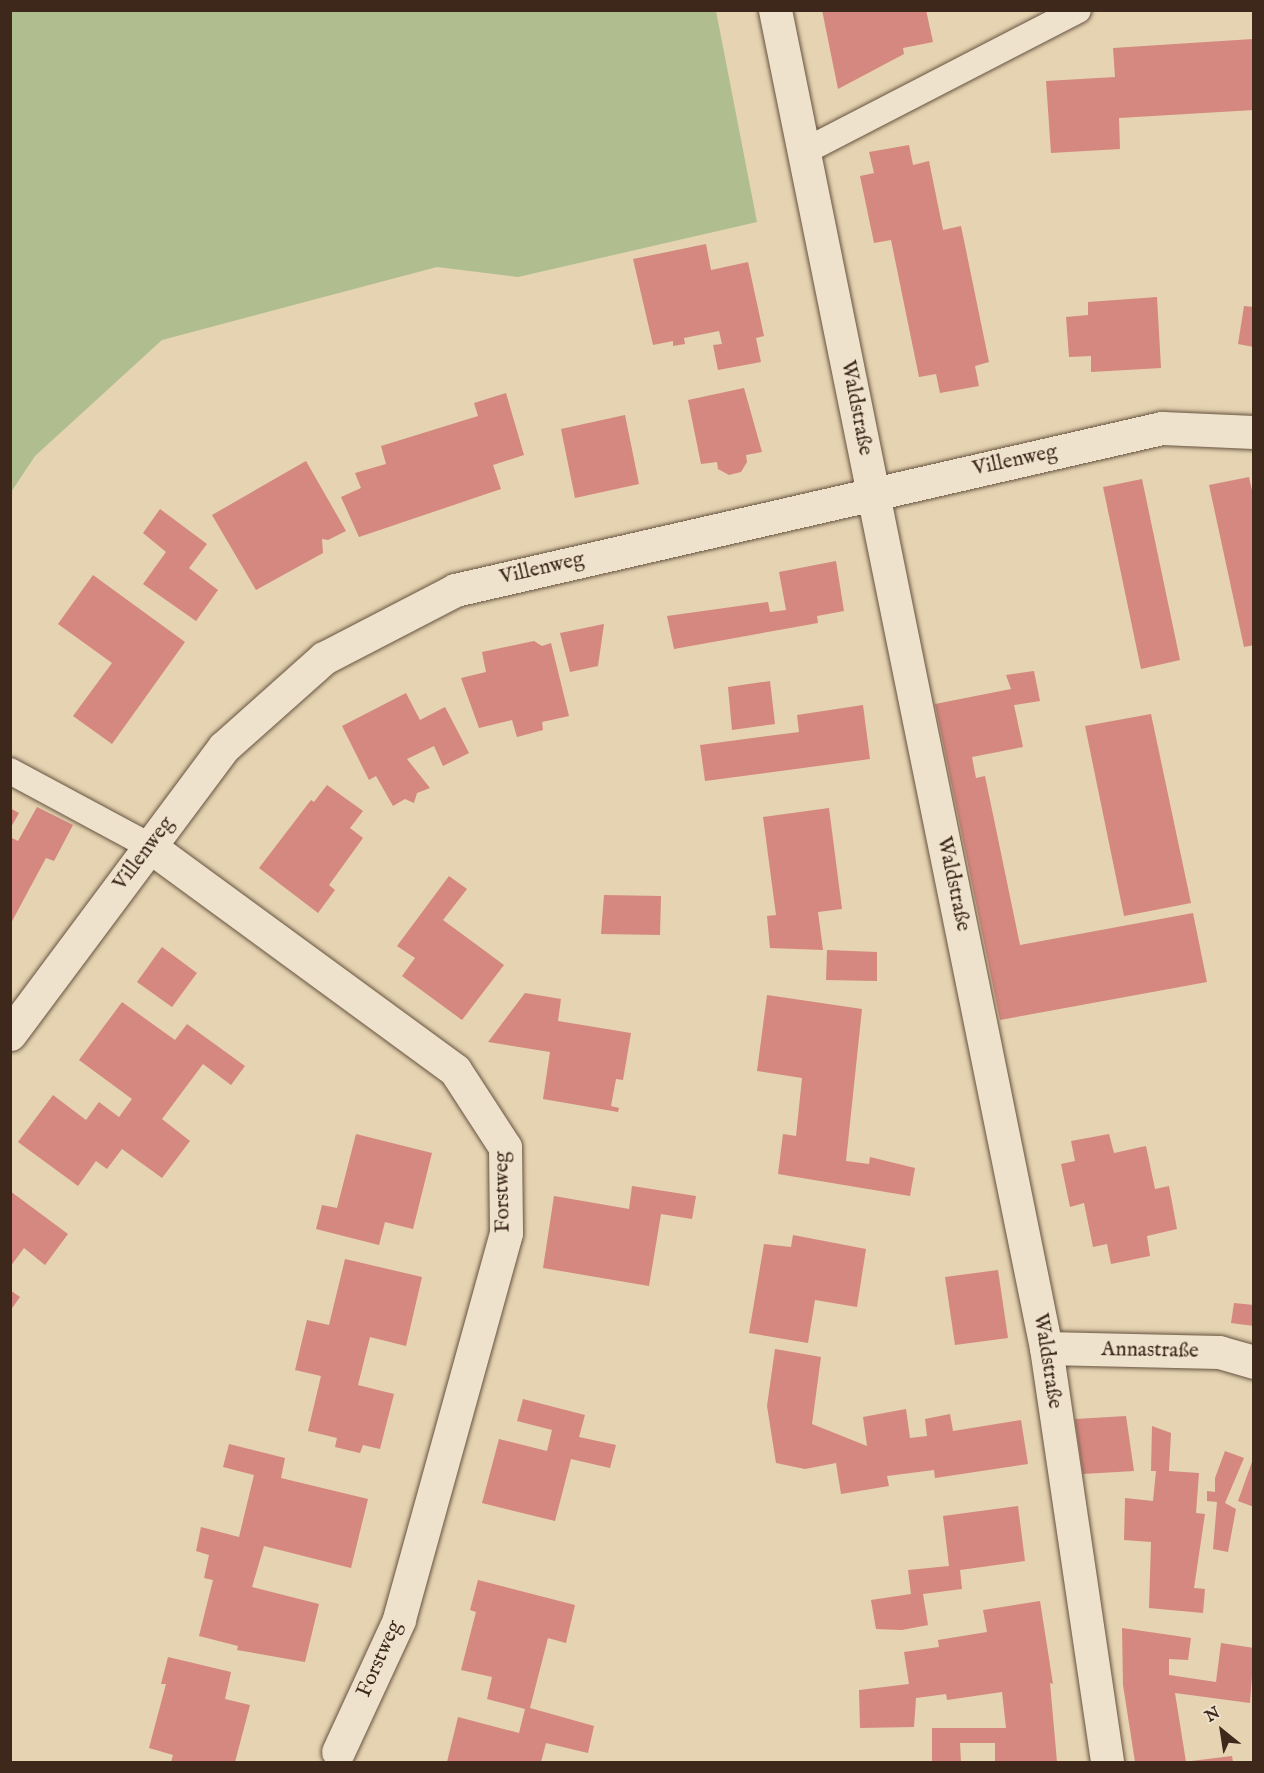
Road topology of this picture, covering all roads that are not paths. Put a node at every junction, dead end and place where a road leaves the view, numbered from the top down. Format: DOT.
graph roads {
  1 [pos="775,10"];
  2 [pos="1078,10"];
  3 [pos="805,152"];
  4 [pos="1254,432"];
  5 [pos="872,492"];
  6 [pos="10,771"];
  7 [pos="149,846"];
  8 [pos="10,1034"];
  9 [pos="1046,1348"];
  10 [pos="1254,1362"];
  11 [pos="338,1752"];
  12 [pos="1107,1762"];
  1 -- 3 [label="street, Waldstraße"];
  2 -- 3 [label="lane"];
  3 -- 5 [label="street, Waldstraße"];
  4 -- 5 [label="street, Villenweg"];
  5 -- 7 [label="street, Villenweg"];
  5 -- 9 [label="street, Waldstraße"];
  6 -- 7 [label="lane"];
  7 -- 8 [label="street, Villenweg"];
  7 -- 11 [label="street, Forstweg"];
  9 -- 10 [label="street, Annastraße"];
  9 -- 12 [label="street, Waldstraße"];
}
